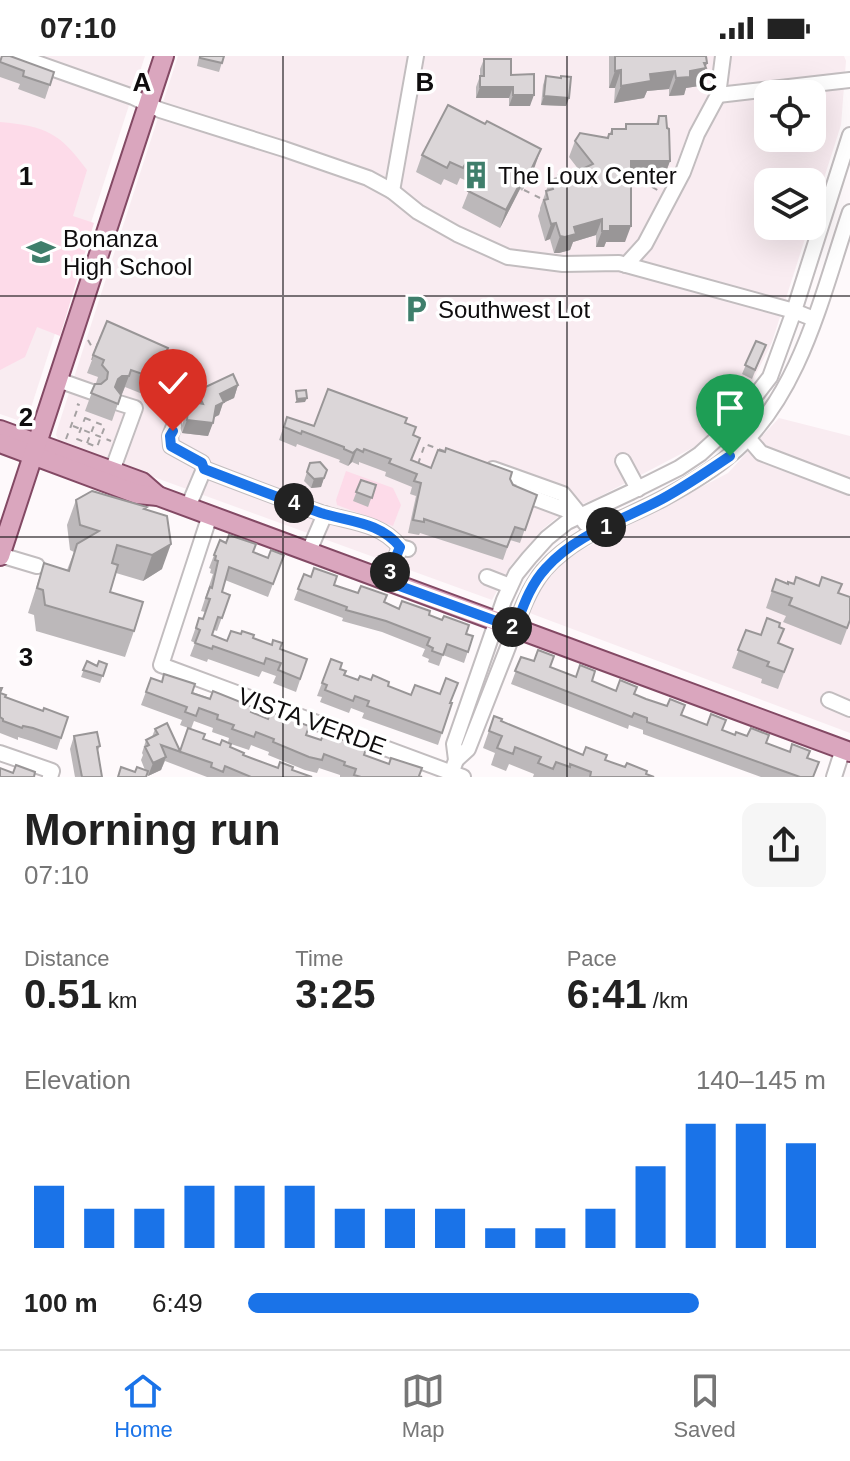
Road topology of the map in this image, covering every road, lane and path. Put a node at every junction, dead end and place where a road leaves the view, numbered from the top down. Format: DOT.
graph roads {
  1 [pos="17,56"];
  2 [pos="164,56"];
  3 [pos="416,56"];
  4 [pos="723,56"];
  5 [pos="850,80"];
  6 [pos="718,95"];
  7 [pos="148,104"];
  8 [pos="850,135"];
  9 [pos="652,187"];
  10 [pos="524,190"];
  11 [pos="392,191"];
  12 [pos="662,192"];
  13 [pos="540,198"];
  14 [pos="850,212"];
  15 [pos="626,265"];
  16 [pos="794,311"];
  17 [pos="814,319"];
  18 [pos="100,337"];
  19 [pos="88,340"];
  20 [pos="94,351"];
  21 [pos="92,360"];
  22 [pos="58,380"];
  23 [pos="92,392"];
  24 [pos="119,403"];
  25 [pos="77,404"];
  26 [pos="95,422"];
  27 [pos="735,422"];
  28 [pos="72,425"];
  29 [pos="174,426"];
  30 [pos="81,429"];
  31 [pos="0,430"];
  32 [pos="91,433"];
  33 [pos="101,437"];
  34 [pos="748,438"];
  35 [pos="112,441"];
  36 [pos="0,443"];
  37 [pos="65,443"];
  38 [pos="87,443"];
  39 [pos="35,449"];
  40 [pos="445,452"];
  41 [pos="623,461"];
  42 [pos="475,462"];
  43 [pos="417,465"];
  44 [pos="204,469"];
  45 [pos="110,477"];
  46 [pos="850,487"];
  47 [pos="638,489"];
  48 [pos="515,491"];
  49 [pos="188,507"];
  50 [pos="325,514"];
  51 [pos="210,515"];
  52 [pos="581,516"];
  53 [pos="590,535"];
  54 [pos="309,551"];
  55 [pos="0,555"];
  56 [pos="37,566"];
  57 [pos="487,577"];
  58 [pos="386,581"];
  59 [pos="510,586"];
  60 [pos="506,625"];
  61 [pos="829,700"];
  62 [pos="850,709"];
  63 [pos="846,750"];
  64 [pos="0,753"];
  65 [pos="455,772"];
  66 [pos="51,774"];
  67 [pos="834,777"];
  1 -- 7 [label="street"];
  2 -- 7 [label="main road"];
  3 -- 11 [label="street"];
  4 -- 6 [label="street"];
  5 -- 6 [label="street"];
  6 -- 15 [label="street"];
  7 -- 11 [label="street"];
  7 -- 22 [label="main road"];
  8 -- 16 [label="street"];
  9 -- 12 [label="path"];
  10 -- 13 [label="path"];
  11 -- 15 [label="street"];
  14 -- 17 [label="street"];
  15 -- 16 [label="street"];
  16 -- 17 [label="street"];
  16 -- 27 [label="street"];
  17 -- 34 [label="street"];
  18 -- 20 [label="path"];
  19 -- 20 [label="path"];
  20 -- 21 [label="path"];
  22 -- 23 [label="street"];
  22 -- 39 [label="main road"];
  24 -- 45 [label="street"];
  25 -- 28 [label="path"];
  26 -- 30 [label="path"];
  26 -- 32 [label="path"];
  26 -- 33 [label="path"];
  27 -- 34 [label="street"];
  27 -- 47 [label="street"];
  28 -- 30 [label="path"];
  28 -- 37 [label="path"];
  29 -- 44 [label="street"];
  30 -- 32 [label="path"];
  30 -- 38 [label="path"];
  31 -- 39 [label="main road"];
  32 -- 33 [label="path"];
  32 -- 38 [label="path"];
  33 -- 35 [label="path"];
  33 -- 38 [label="path"];
  34 -- 46 [label="street"];
  34 -- 53 [label="street"];
  36 -- 39 [label="main road"];
  39 -- 45 [label="main road"];
  39 -- 55 [label="main road"];
  40 -- 43 [label="path"];
  41 -- 47 [label="street"];
  42 -- 52 [label="street"];
  44 -- 49 [label="street"];
  44 -- 50 [label="street"];
  45 -- 49 [label="main road"];
  47 -- 52 [label="street"];
  48 -- 52 [label="street"];
  49 -- 51 [label="main road"];
  50 -- 54 [label="street"];
  50 -- 58 [label="street"];
  51 -- 54 [label="main road"];
  51 -- 65 [label="street, VISTA VERDE"];
  52 -- 53 [label="street"];
  52 -- 59 [label="street"];
  53 -- 60 [label="street"];
  54 -- 58 [label="main road"];
  55 -- 56 [label="street"];
  57 -- 59 [label="street"];
  58 -- 60 [label="main road"];
  59 -- 60 [label="street"];
  60 -- 63 [label="main road"];
  60 -- 65 [label="street"];
  61 -- 62 [label="street"];
  63 -- 67 [label="street"];
  64 -- 66 [label="street"];
}
